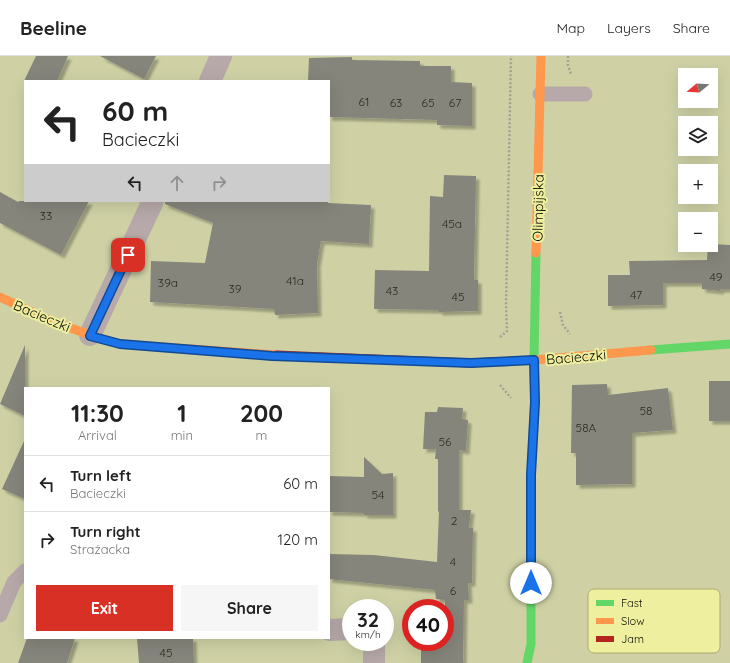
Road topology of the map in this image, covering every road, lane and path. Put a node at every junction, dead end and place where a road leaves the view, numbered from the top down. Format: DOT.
graph roads {
  1 [pos="221,56"];
  2 [pos="511,56"];
  3 [pos="541,56"];
  4 [pos="568,56"];
  5 [pos="210,80"];
  6 [pos="540,94"];
  7 [pos="578,94"];
  8 [pos="153,202"];
  9 [pos="0,297"];
  10 [pos="559,309"];
  11 [pos="90,336"];
  12 [pos="573,337"];
  13 [pos="496,340"];
  14 [pos="730,344"];
  15 [pos="534,360"];
  16 [pos="24,572"];
  17 [pos="0,615"];
  18 [pos="330,630"];
  19 [pos="342,630"];
  20 [pos="530,644"];
  21 [pos="374,651"];
  22 [pos="374,663"];
  23 [pos="527,663"];
  24 [pos="535,663"];
  1 -- 5 [label="street"];
  2 -- 13 [label="path"];
  3 -- 6 [label="street, Olimpijska"];
  4 -- 7 [label="path"];
  6 -- 7 [label="lane"];
  6 -- 15 [label="street, Olimpijska"];
  8 -- 11 [label="street"];
  9 -- 11 [label="street, Bacieczki"];
  10 -- 12 [label="path"];
  11 -- 15 [label="street, Bacieczki"];
  14 -- 15 [label="street, Bacieczki"];
  15 -- 20 [label="street, Olimpijska"];
  16 -- 17 [label="lane"];
  18 -- 19 [label="street"];
  20 -- 23 [label="street"];
  20 -- 24 [label="street"];
  21 -- 22 [label="street"];
}
